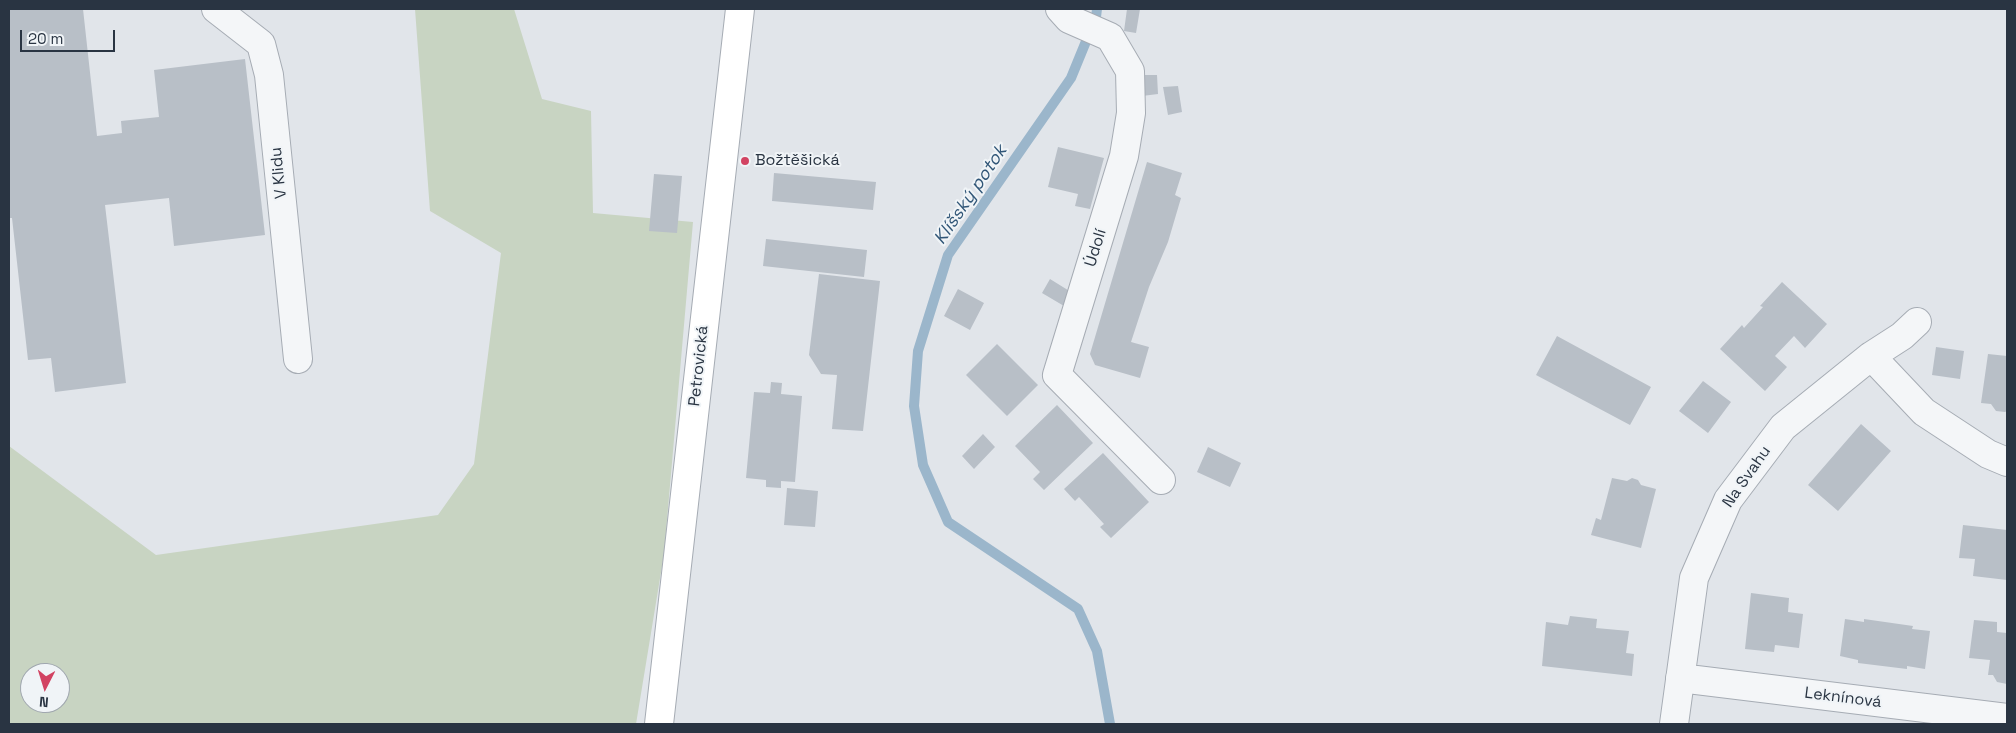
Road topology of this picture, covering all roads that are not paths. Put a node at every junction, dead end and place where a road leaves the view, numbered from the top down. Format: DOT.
graph roads {
  1 [pos="216,9"];
  2 [pos="740,9"];
  3 [pos="1064,14"];
  4 [pos="1918,322"];
  5 [pos="1871,356"];
  6 [pos="298,359"];
  7 [pos="2007,462"];
  8 [pos="1161,480"];
  9 [pos="1680,678"];
  10 [pos="2007,718"];
  11 [pos="658,724"];
  12 [pos="1674,724"];
  1 -- 6 [label="street, V Klidu"];
  2 -- 11 [label="main road, Petrovická"];
  3 -- 8 [label="street, Údolí"];
  4 -- 5 [label="street, Na Svahu"];
  5 -- 7 [label="street"];
  5 -- 9 [label="street, Na Svahu"];
  9 -- 10 [label="street, Leknínová"];
  9 -- 12 [label="street, Na Svahu"];
}
